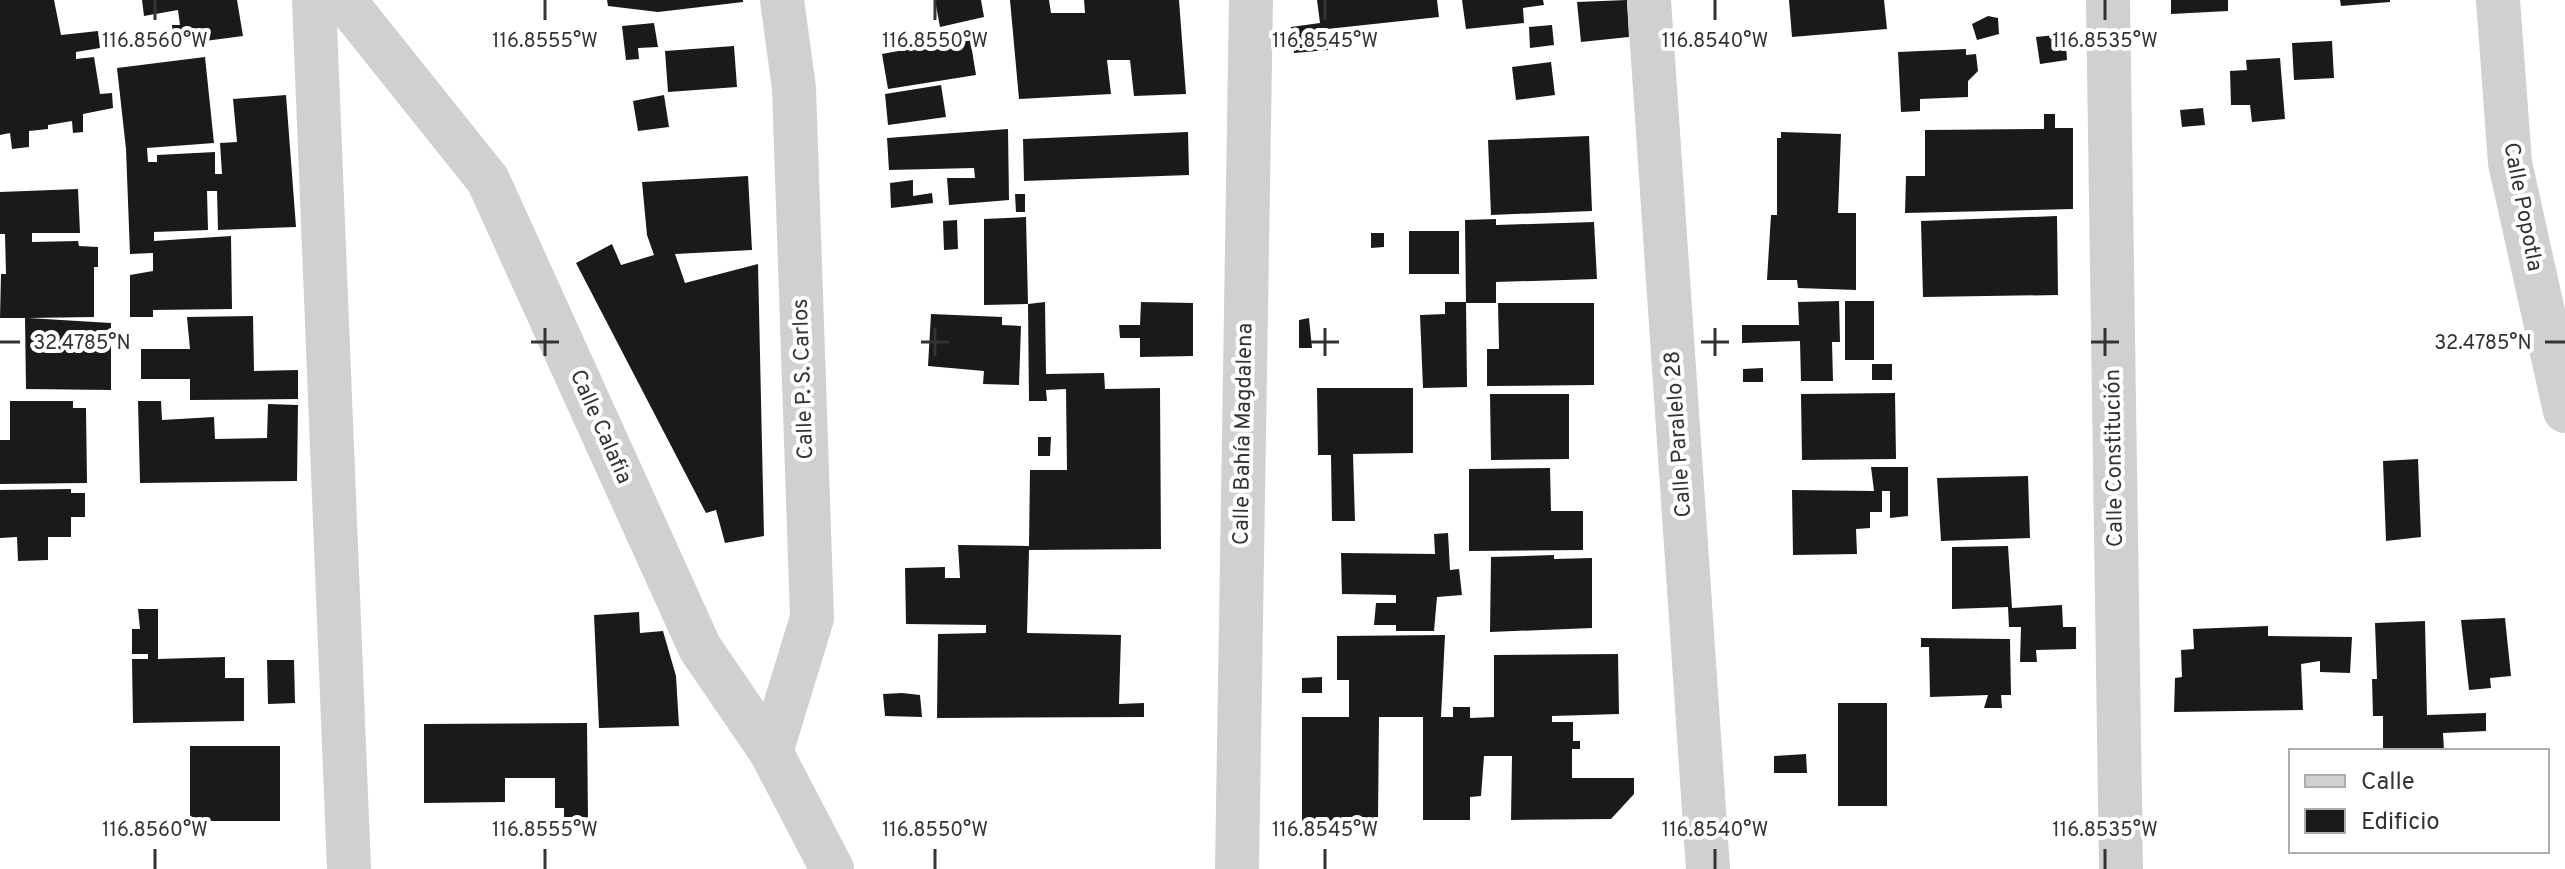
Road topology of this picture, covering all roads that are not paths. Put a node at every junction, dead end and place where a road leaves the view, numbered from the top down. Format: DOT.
graph roads {
  1 [pos="314,0"];
  2 [pos="344,0"];
  3 [pos="782,0"];
  4 [pos="1251,0"];
  5 [pos="1649,0"];
  6 [pos="2108,0"];
  7 [pos="2498,0"];
  8 [pos="2565,411"];
  9 [pos="771,752"];
  10 [pos="349,869"];
  11 [pos="832,869"];
  12 [pos="1237,869"];
  13 [pos="1708,869"];
  14 [pos="2121,869"];
  1 -- 10 [label="street"];
  2 -- 9 [label="street, Calle Calafia"];
  3 -- 9 [label="street, Calle P. S. Carlos"];
  4 -- 12 [label="street, Calle Bahía Magdalena"];
  5 -- 13 [label="street, Calle Paralelo 28"];
  6 -- 14 [label="street, Calle Constitución"];
  7 -- 8 [label="street, Calle Popotla"];
  9 -- 11 [label="street, Calle Calafia"];
}
